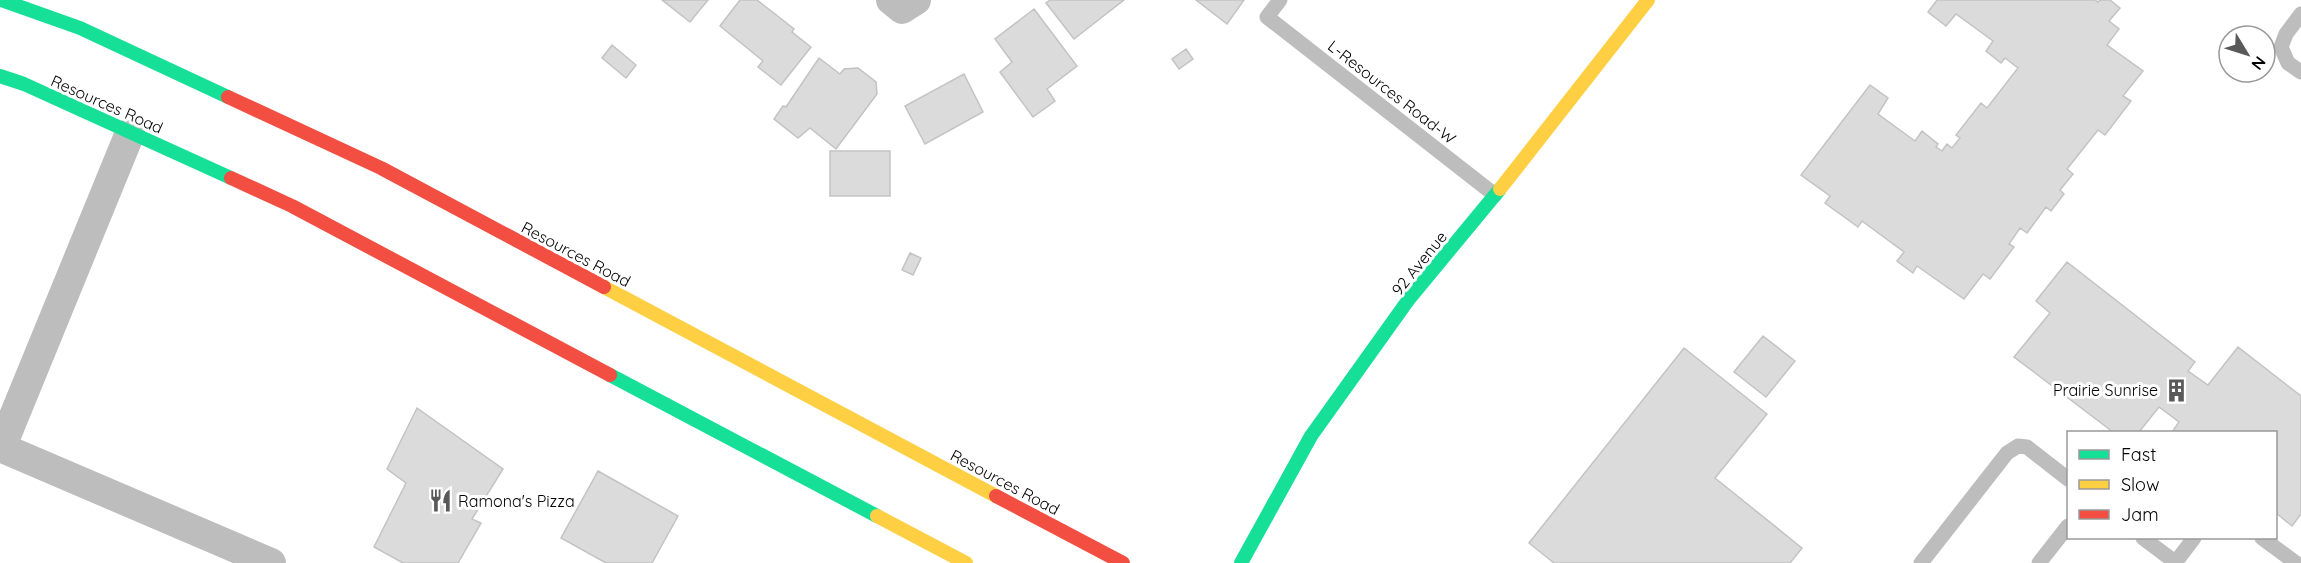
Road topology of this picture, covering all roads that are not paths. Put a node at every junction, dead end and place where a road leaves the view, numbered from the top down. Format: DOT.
graph roads {
  1 [pos="1,0"];
  2 [pos="1280,0"];
  3 [pos="1647,0"];
  4 [pos="2301,14"];
  5 [pos="2301,72"];
  6 [pos="0,76"];
  7 [pos="130,133"];
  8 [pos="1495,195"];
  9 [pos="0,448"];
  10 [pos="2067,478"];
  11 [pos="2067,527"];
  12 [pos="2146,539"];
  13 [pos="2193,539"];
  14 [pos="2265,539"];
  15 [pos="271,563"];
  16 [pos="966,563"];
  17 [pos="1123,563"];
  18 [pos="1240,563"];
  19 [pos="1921,563"];
  20 [pos="2038,563"];
  21 [pos="2175,563"];
  22 [pos="2296,563"];
  1 -- 17 [label="main road, Resources Road"];
  2 -- 8 [label="lane, L-Resources Road-W"];
  3 -- 8 [label="main road, 92 Avenue"];
  4 -- 5 [label="lane"];
  6 -- 7 [label="main road, Resources Road"];
  7 -- 9 [label="street"];
  7 -- 16 [label="main road, Resources Road"];
  8 -- 18 [label="main road, 92 Avenue"];
  9 -- 15 [label="street"];
  10 -- 19 [label="lane"];
  11 -- 20 [label="lane"];
  12 -- 21 [label="lane"];
  13 -- 21 [label="lane"];
  14 -- 22 [label="lane"];
}
